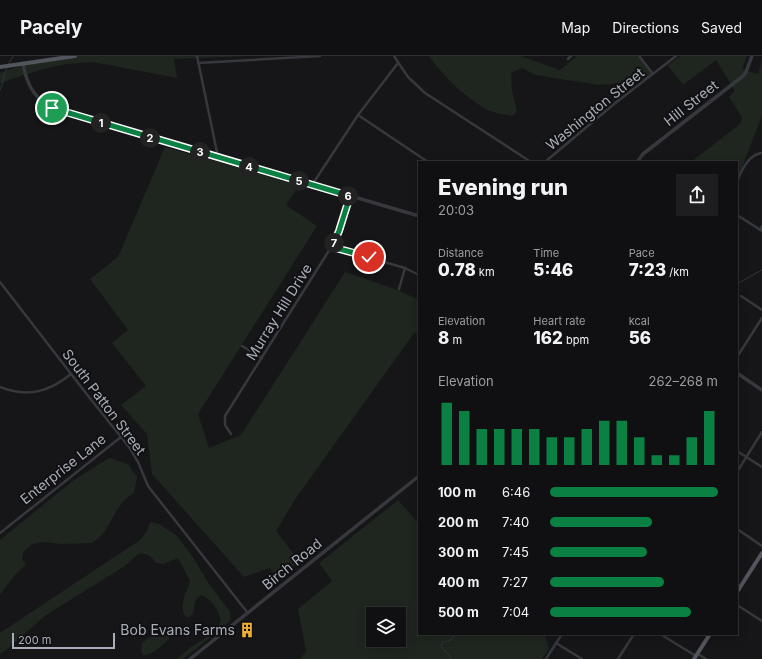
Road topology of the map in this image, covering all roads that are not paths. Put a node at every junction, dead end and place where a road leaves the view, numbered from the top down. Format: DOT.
graph roads {
  1 [pos="75,56"];
  2 [pos="197,56"];
  3 [pos="320,56"];
  4 [pos="394,56"];
  5 [pos="571,56"];
  6 [pos="639,56"];
  7 [pos="676,56"];
  8 [pos="752,56"];
  9 [pos="568,59"];
  10 [pos="198,62"];
  11 [pos="398,63"];
  12 [pos="23,64"];
  13 [pos="1,67"];
  14 [pos="653,74"];
  15 [pos="358,115"];
  16 [pos="762,153"];
  17 [pos="218,157"];
  18 [pos="427,161"];
  19 [pos="529,161"];
  20 [pos="546,161"];
  21 [pos="638,161"];
  22 [pos="738,180"];
  23 [pos="312,185"];
  24 [pos="350,196"];
  25 [pos="418,216"];
  26 [pos="738,216"];
  27 [pos="762,226"];
  28 [pos="761,231"];
  29 [pos="332,247"];
  30 [pos="405,268"];
  31 [pos="418,274"];
  32 [pos="0,282"];
  33 [pos="399,289"];
  34 [pos="741,296"];
  35 [pos="762,310"];
  36 [pos="762,318"];
  37 [pos="242,346"];
  38 [pos="738,355"];
  39 [pos="262,358"];
  40 [pos="70,374"];
  41 [pos="738,374"];
  42 [pos="0,388"];
  43 [pos="762,390"];
  44 [pos="762,432"];
  45 [pos="231,434"];
  46 [pos="121,437"];
  47 [pos="738,452"];
  48 [pos="746,457"];
  49 [pos="762,467"];
  50 [pos="738,470"];
  51 [pos="418,477"];
  52 [pos="738,530"];
  53 [pos="0,533"];
  54 [pos="762,546"];
  55 [pos="762,553"];
  56 [pos="738,590"];
  57 [pos="738,606"];
  58 [pos="247,612"];
  59 [pos="762,621"];
  60 [pos="561,635"];
  61 [pos="633,635"];
  62 [pos="662,635"];
  63 [pos="709,635"];
  64 [pos="556,643"];
  65 [pos="696,656"];
  66 [pos="190,659"];
  67 [pos="546,659"];
  68 [pos="582,659"];
  69 [pos="618,659"];
  70 [pos="706,659"];
  1 -- 12 [label="main road"];
  2 -- 10 [label="street"];
  3 -- 10 [label="street"];
  4 -- 11 [label="street"];
  5 -- 9 [label="street"];
  6 -- 14 [label="street"];
  7 -- 14 [label="street, Washington Street"];
  8 -- 21 [label="street, Hill Street"];
  10 -- 17 [label="street"];
  11 -- 15 [label="street"];
  11 -- 19 [label="street"];
  12 -- 13 [label="main road"];
  12 -- 17 [label="street"];
  14 -- 20 [label="street, Washington Street"];
  15 -- 18 [label="street"];
  15 -- 23 [label="street"];
  16 -- 22 [label="street"];
  17 -- 23 [label="street"];
  23 -- 24 [label="street"];
  24 -- 25 [label="street"];
  24 -- 29 [label="street, Murray Hill Drive"];
  26 -- 28 [label="street"];
  27 -- 28 [label="street"];
  29 -- 30 [label="street"];
  29 -- 39 [label="street, Murray Hill Drive"];
  30 -- 31 [label="street"];
  30 -- 33 [label="street"];
  32 -- 40 [label="street, South Patton Street"];
  34 -- 35 [label="street"];
  36 -- 38 [label="street"];
  37 -- 39 [label="street"];
  39 -- 45 [label="street, Murray Hill Drive"];
  40 -- 42 [label="street"];
  40 -- 46 [label="street, South Patton Street"];
  41 -- 43 [label="street"];
  44 -- 48 [label="street"];
  46 -- 53 [label="street, Enterprise Lane"];
  46 -- 58 [label="street, South Patton Street"];
  47 -- 48 [label="street"];
  48 -- 49 [label="street"];
  48 -- 50 [label="street"];
  51 -- 58 [label="street, Birch Road"];
  52 -- 54 [label="street"];
  55 -- 56 [label="main road"];
  57 -- 59 [label="street"];
  58 -- 66 [label="street, Birch Road"];
  60 -- 64 [label="street"];
  61 -- 69 [label="street"];
  62 -- 65 [label="street"];
  63 -- 65 [label="main road"];
  64 -- 67 [label="street"];
  64 -- 68 [label="street"];
  65 -- 70 [label="street"];
}
